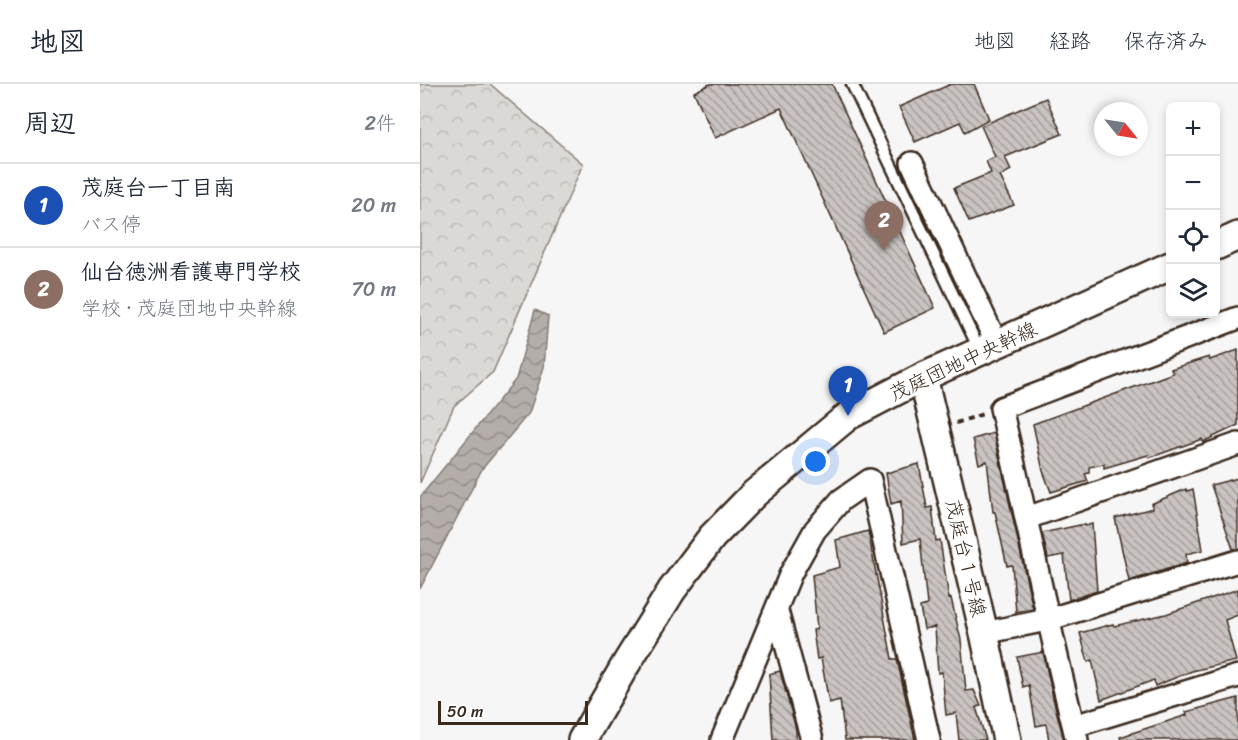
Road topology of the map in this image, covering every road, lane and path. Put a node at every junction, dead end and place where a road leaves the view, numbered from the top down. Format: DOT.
graph roads {
  1 [pos="852,84"];
  2 [pos="912,163"];
  3 [pos="1238,236"];
  4 [pos="1220,244"];
  5 [pos="1166,268"];
  6 [pos="1238,318"];
  7 [pos="989,348"];
  8 [pos="923,377"];
  9 [pos="1001,408"];
  10 [pos="936,431"];
  11 [pos="1238,444"];
  12 [pos="1027,518"];
  13 [pos="1238,561"];
  14 [pos="777,611"];
  15 [pos="1047,620"];
  16 [pos="984,633"];
  17 [pos="1238,676"];
  18 [pos="1076,733"];
  19 [pos="582,740"];
  20 [pos="722,740"];
  21 [pos="812,740"];
  22 [pos="929,740"];
  23 [pos="1006,740"];
  1 -- 7 [label="lane"];
  2 -- 7 [label="street"];
  3 -- 4 [label="street"];
  5 -- 7 [label="street, 茂庭団地中央幹線"];
  6 -- 9 [label="street"];
  7 -- 8 [label="street, 茂庭団地中央幹線"];
  8 -- 10 [label="street, 茂庭台１号線"];
  8 -- 19 [label="street, 茂庭団地中央幹線"];
  9 -- 10 [label="path"];
  9 -- 12 [label="street"];
  10 -- 16 [label="street, 茂庭台１号線"];
  11 -- 12 [label="street"];
  12 -- 15 [label="street"];
  13 -- 15 [label="street"];
  14 -- 20 [label="street"];
  14 -- 21 [label="street"];
  14 -- 22 [label="street"];
  15 -- 16 [label="street"];
  15 -- 18 [label="street"];
  16 -- 23 [label="street, 茂庭台１号線"];
  17 -- 18 [label="street"];
}
